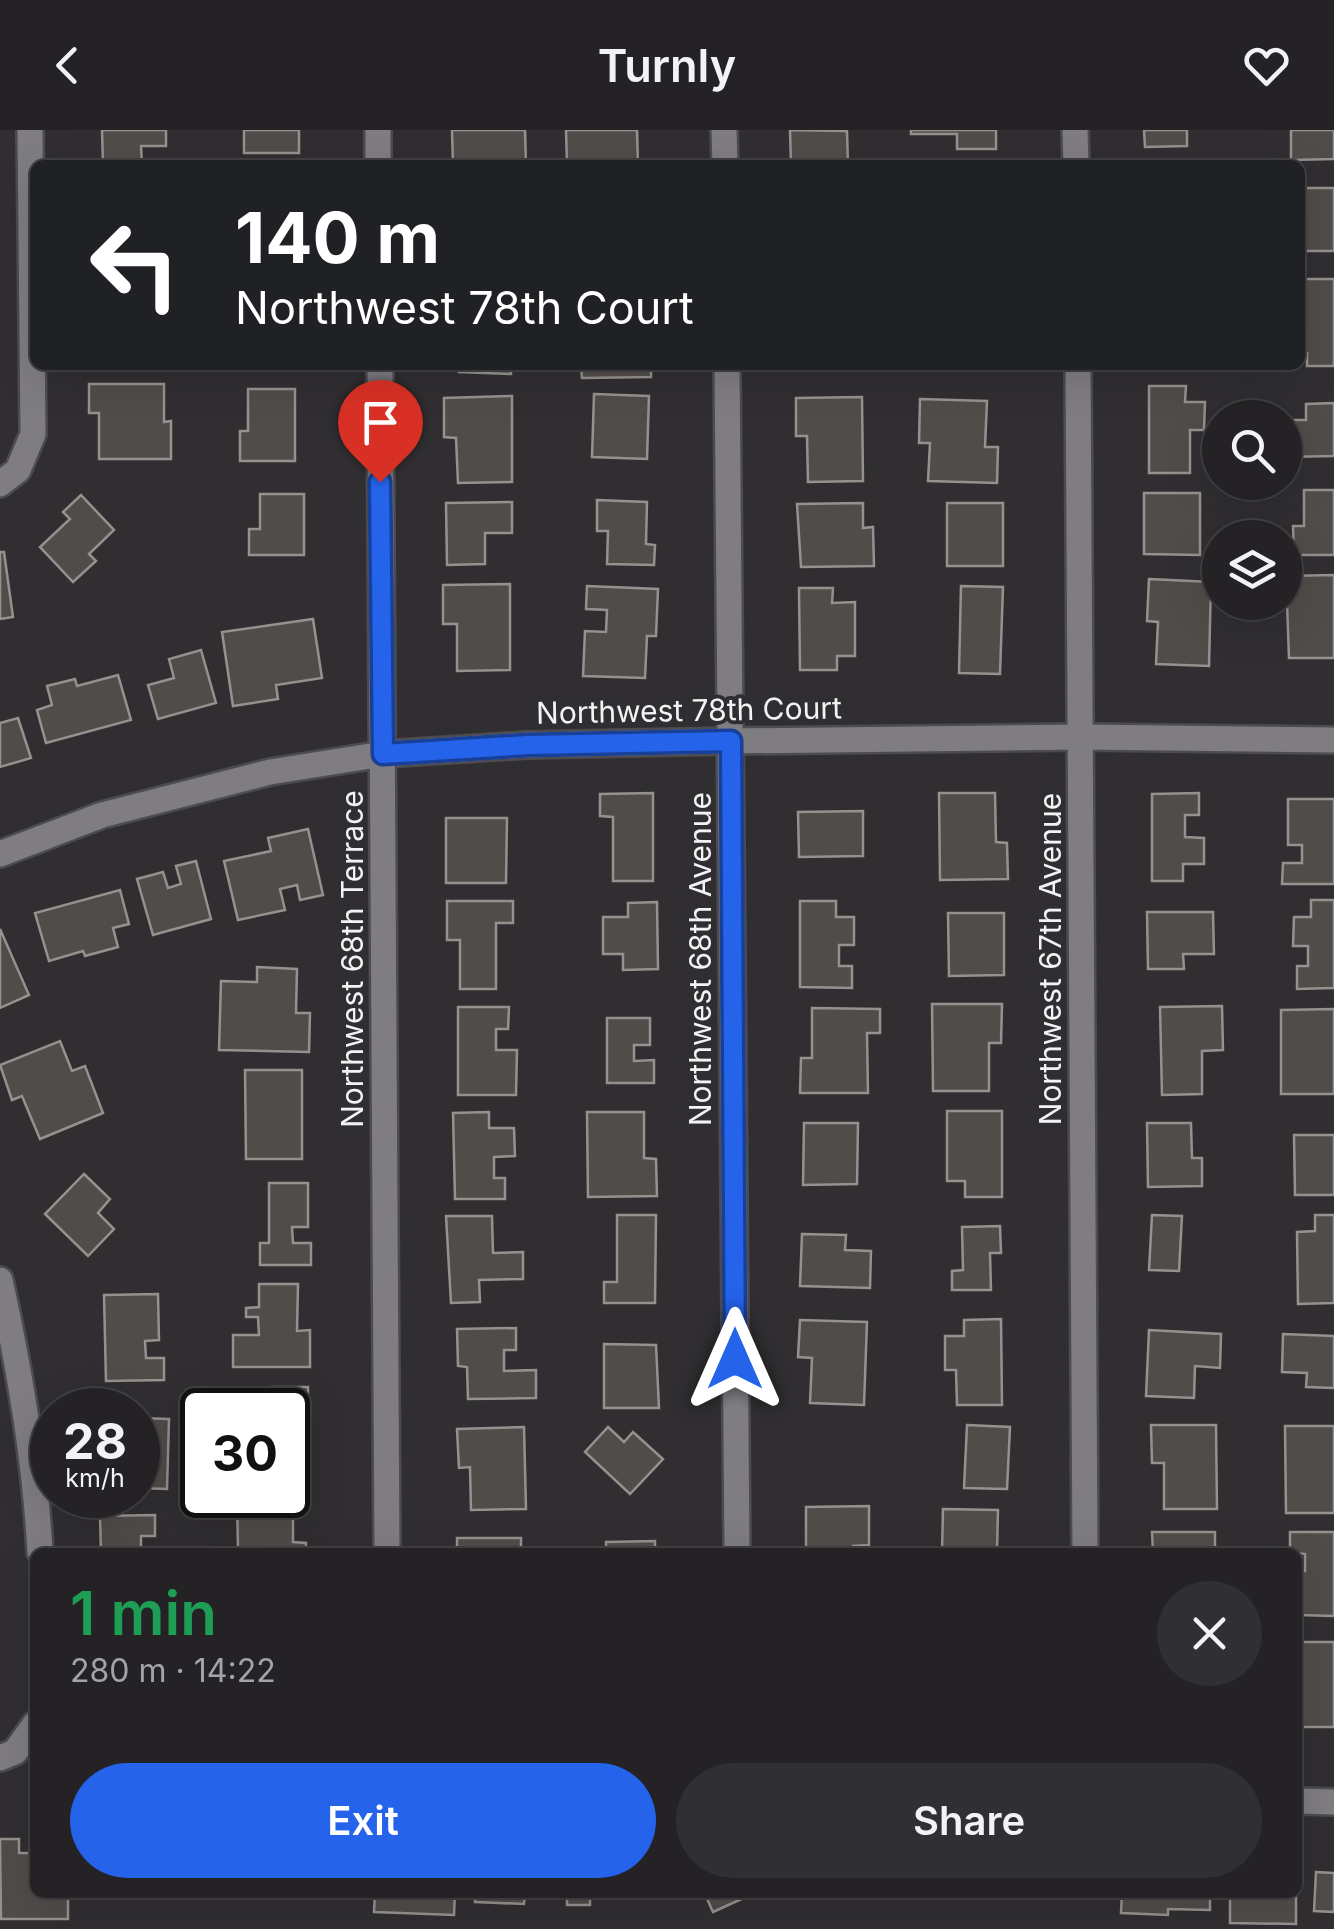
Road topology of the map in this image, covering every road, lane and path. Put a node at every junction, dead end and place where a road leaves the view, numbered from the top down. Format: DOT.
graph roads {
  1 [pos="30,130"];
  2 [pos="378,130"];
  3 [pos="724,130"];
  4 [pos="1075,130"];
  5 [pos="30,160"];
  6 [pos="378,160"];
  7 [pos="724,160"];
  8 [pos="1076,160"];
  9 [pos="32,370"];
  10 [pos="380,370"];
  11 [pos="727,370"];
  12 [pos="1078,370"];
  13 [pos="9,477"];
  14 [pos="1082,737"];
  15 [pos="1334,740"];
  16 [pos="731,741"];
  17 [pos="383,754"];
  18 [pos="0,854"];
  19 [pos="0,1280"];
  20 [pos="40,1548"];
  21 [pos="387,1548"];
  22 [pos="737,1548"];
  23 [pos="1085,1548"];
  24 [pos="30,1730"];
  25 [pos="8,1755"];
  26 [pos="1302,1802"];
  27 [pos="1334,1802"];
  1 -- 5 [label="street"];
  2 -- 6 [label="street"];
  3 -- 7 [label="street"];
  4 -- 8 [label="street"];
  9 -- 13 [label="street"];
  10 -- 17 [label="street, Northwest 68th Terrace"];
  11 -- 16 [label="street, Northwest 68th Avenue"];
  12 -- 14 [label="street, Northwest 67th Avenue"];
  14 -- 15 [label="street, Northwest 78th Court"];
  14 -- 16 [label="street, Northwest 78th Court"];
  14 -- 23 [label="street, Northwest 67th Avenue"];
  16 -- 17 [label="street, Northwest 78th Court"];
  16 -- 22 [label="street, Northwest 68th Avenue"];
  17 -- 18 [label="street, Northwest 78th Court"];
  17 -- 21 [label="street, Northwest 68th Terrace"];
  19 -- 20 [label="street"];
  24 -- 25 [label="street"];
  26 -- 27 [label="street"];
}
